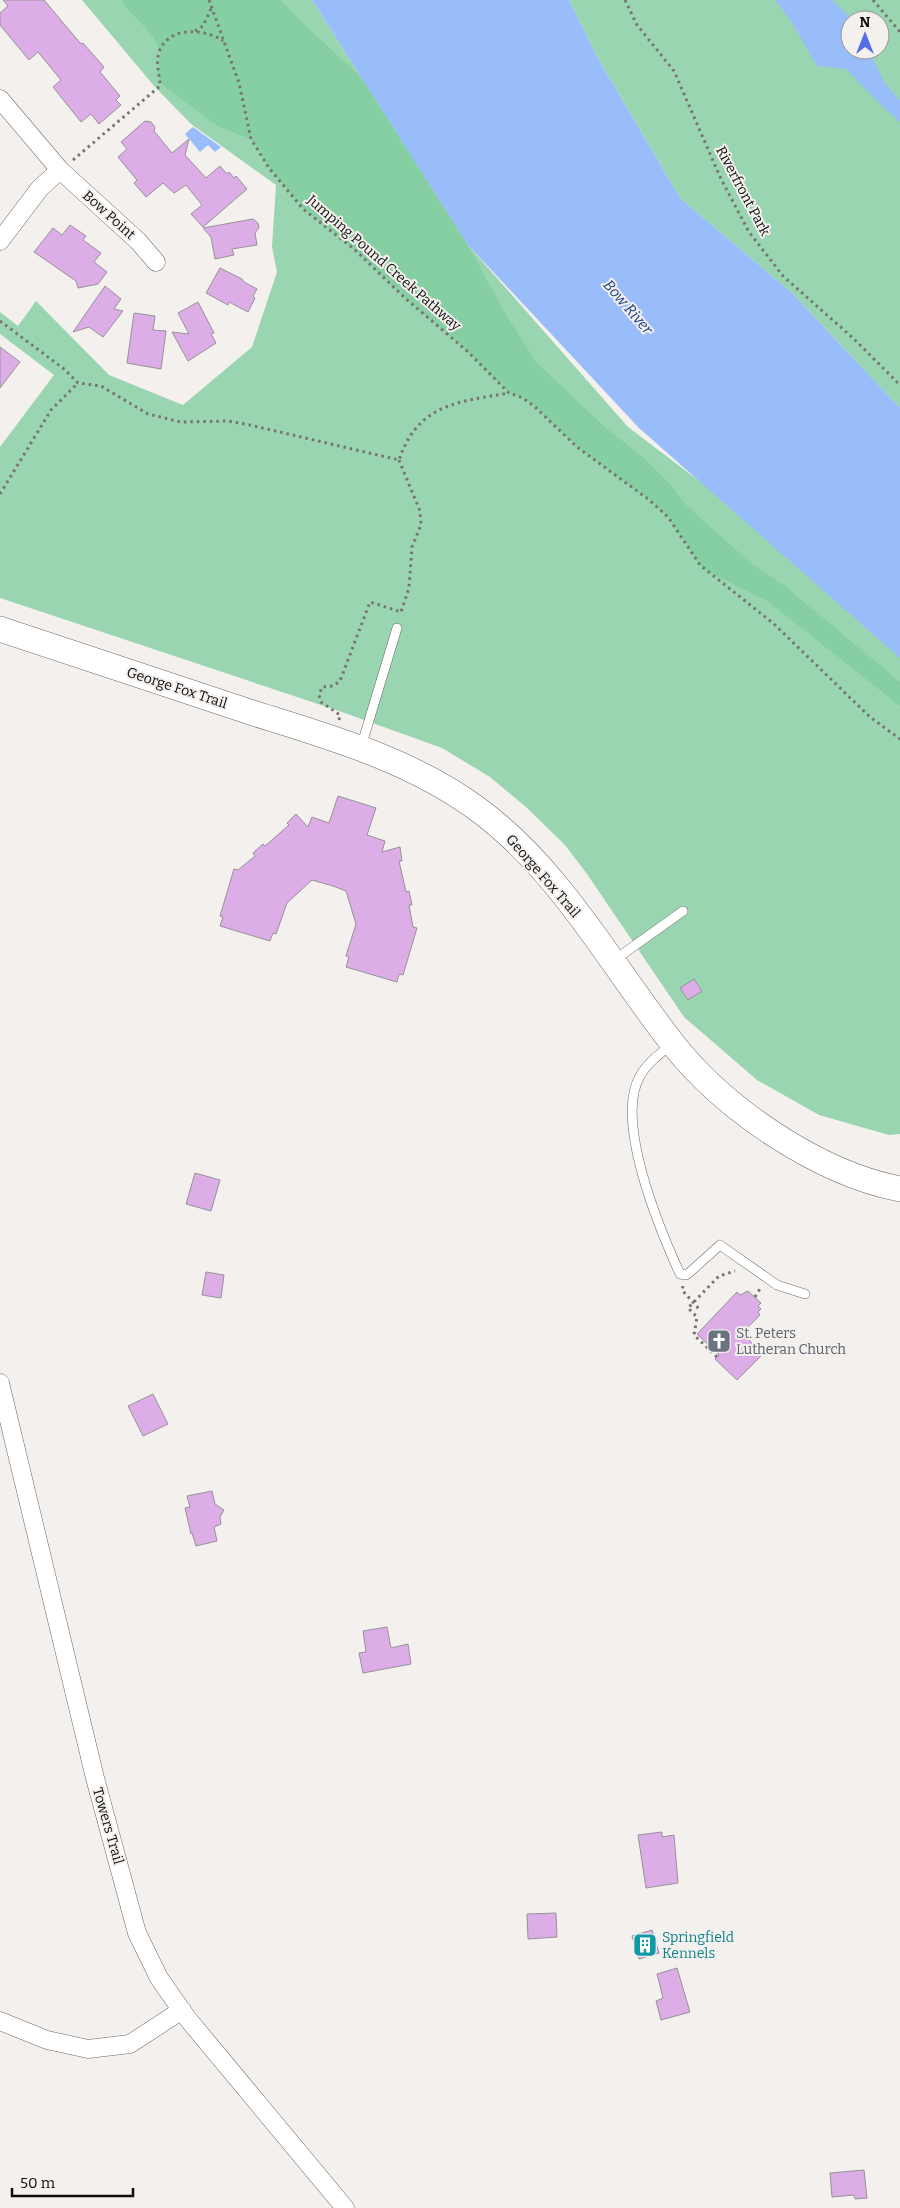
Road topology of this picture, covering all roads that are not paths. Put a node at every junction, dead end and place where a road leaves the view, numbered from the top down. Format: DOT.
graph roads {
  1 [pos="0,99"];
  2 [pos="60,170"];
  3 [pos="0,241"];
  4 [pos="156,262"];
  5 [pos="397,628"];
  6 [pos="0,630"];
  7 [pos="360,748"];
  8 [pos="683,910"];
  9 [pos="613,961"];
  10 [pos="673,1044"];
  11 [pos="900,1189"];
  12 [pos="805,1294"];
  13 [pos="0,1383"];
  14 [pos="182,2010"];
  15 [pos="0,2021"];
  16 [pos="344,2208"];
  1 -- 2 [label="street, Bow Point"];
  2 -- 3 [label="street"];
  2 -- 4 [label="street, Bow Point"];
  5 -- 7 [label="lane"];
  6 -- 7 [label="street, George Fox Trail"];
  7 -- 9 [label="street, George Fox Trail"];
  8 -- 9 [label="lane"];
  9 -- 10 [label="street, George Fox Trail"];
  10 -- 11 [label="street, George Fox Trail"];
  10 -- 12 [label="lane"];
  13 -- 14 [label="street, Towers Trail"];
  14 -- 15 [label="street"];
  14 -- 16 [label="street, Towers Trail"];
}
